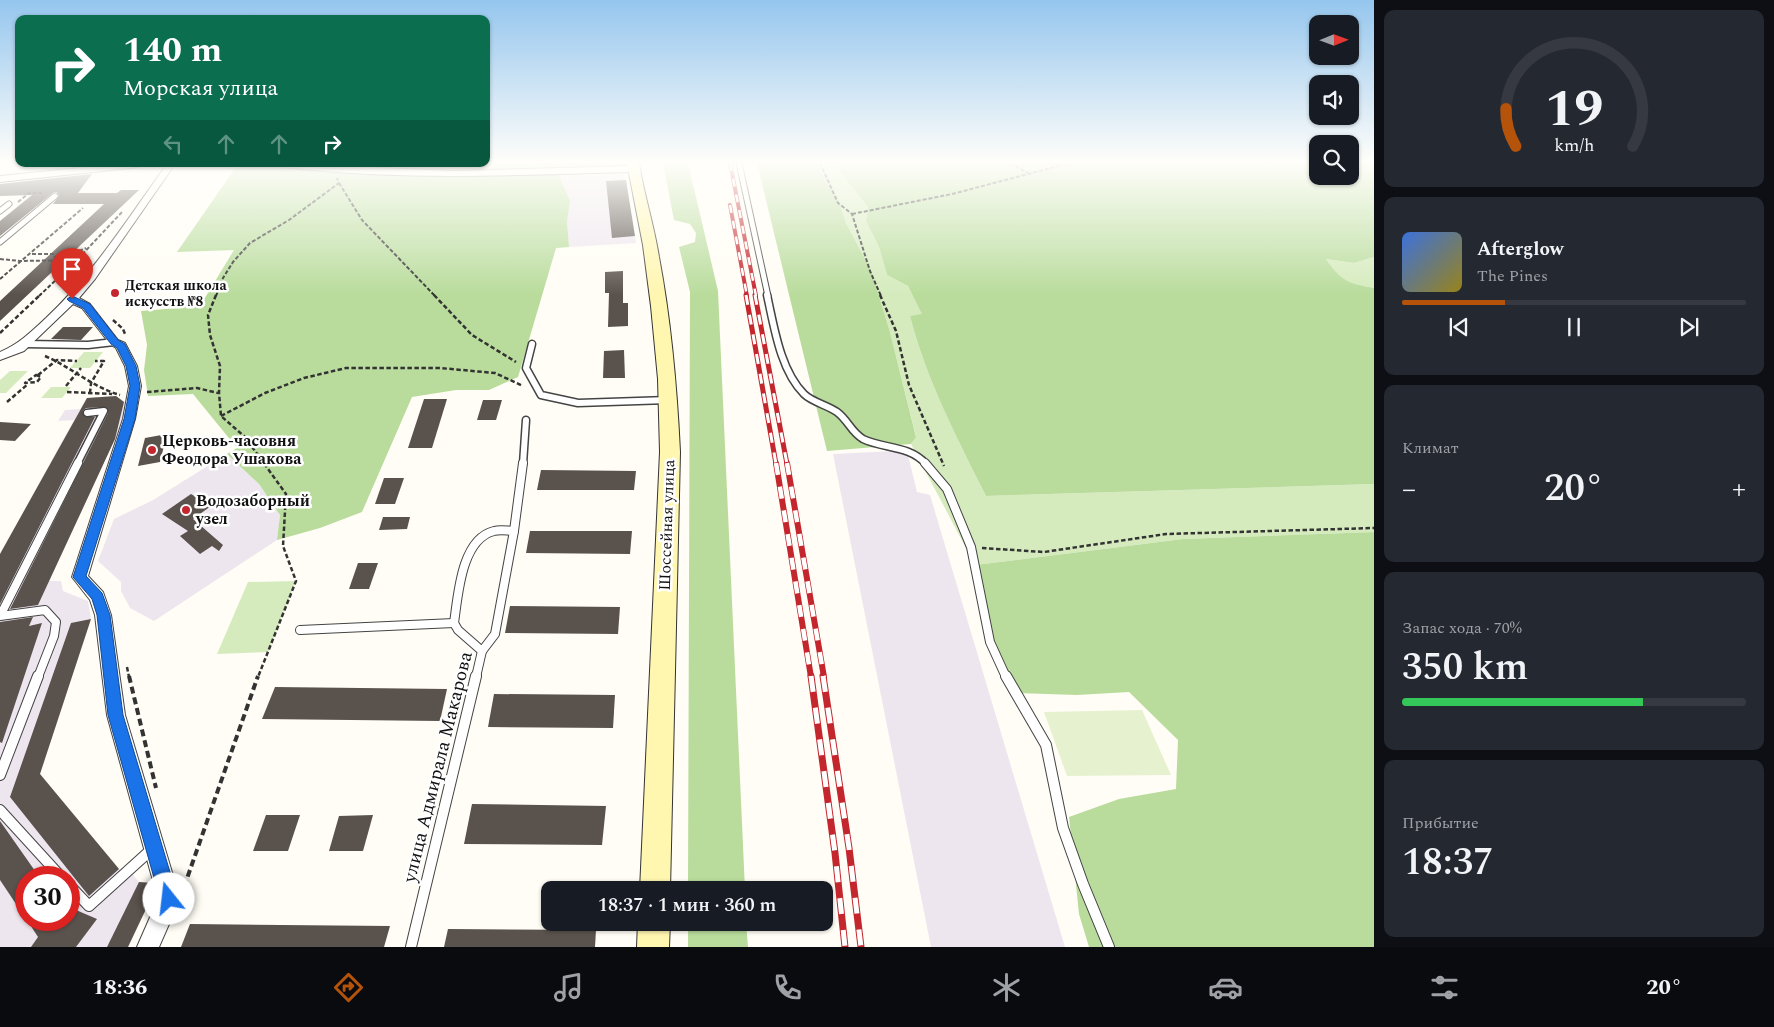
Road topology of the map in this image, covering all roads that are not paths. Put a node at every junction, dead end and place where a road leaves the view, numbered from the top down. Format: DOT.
graph roads {
  1 [pos="42,207"];
  2 [pos="141,207"];
  3 [pos="642,207"];
  4 [pos="749,207"];
  5 [pos="0,242"];
  6 [pos="72,299"];
  7 [pos="120,340"];
  8 [pos="532,344"];
  9 [pos="23,346"];
  10 [pos="0,356"];
  11 [pos="668,400"];
  12 [pos="87,413"];
  13 [pos="526,420"];
  14 [pos="514,531"];
  15 [pos="0,616"];
  16 [pos="454,623"];
  17 [pos="300,630"];
  18 [pos="482,651"];
  19 [pos="0,775"];
  20 [pos="0,810"];
  21 [pos="154,848"];
  22 [pos="51,866"];
  23 [pos="655,881"];
  24 [pos="80,897"];
  25 [pos="654,931"];
  26 [pos="148,947"];
  27 [pos="411,947"];
  28 [pos="653,947"];
  29 [pos="1109,947"];
  1 -- 5 [label="lane"];
  2 -- 6 [label="street"];
  3 -- 11 [label="main road, Шоссейная улица"];
  4 -- 29 [label="lane"];
  6 -- 7 [label="street"];
  6 -- 9 [label="street"];
  7 -- 9 [label="lane"];
  7 -- 21 [label="street"];
  8 -- 11 [label="lane"];
  9 -- 10 [label="street"];
  11 -- 23 [label="main road, Шоссейная улица"];
  12 -- 15 [label="lane"];
  13 -- 14 [label="lane, улица Адмирала Макарова"];
  14 -- 16 [label="lane"];
  14 -- 18 [label="lane, улица Адмирала Макарова"];
  15 -- 19 [label="lane"];
  16 -- 17 [label="lane"];
  16 -- 18 [label="lane"];
  18 -- 27 [label="lane, улица Адмирала Макарова"];
  20 -- 22 [label="lane"];
  21 -- 24 [label="lane"];
  21 -- 26 [label="street"];
  25 -- 28 [label="main road"];
}
